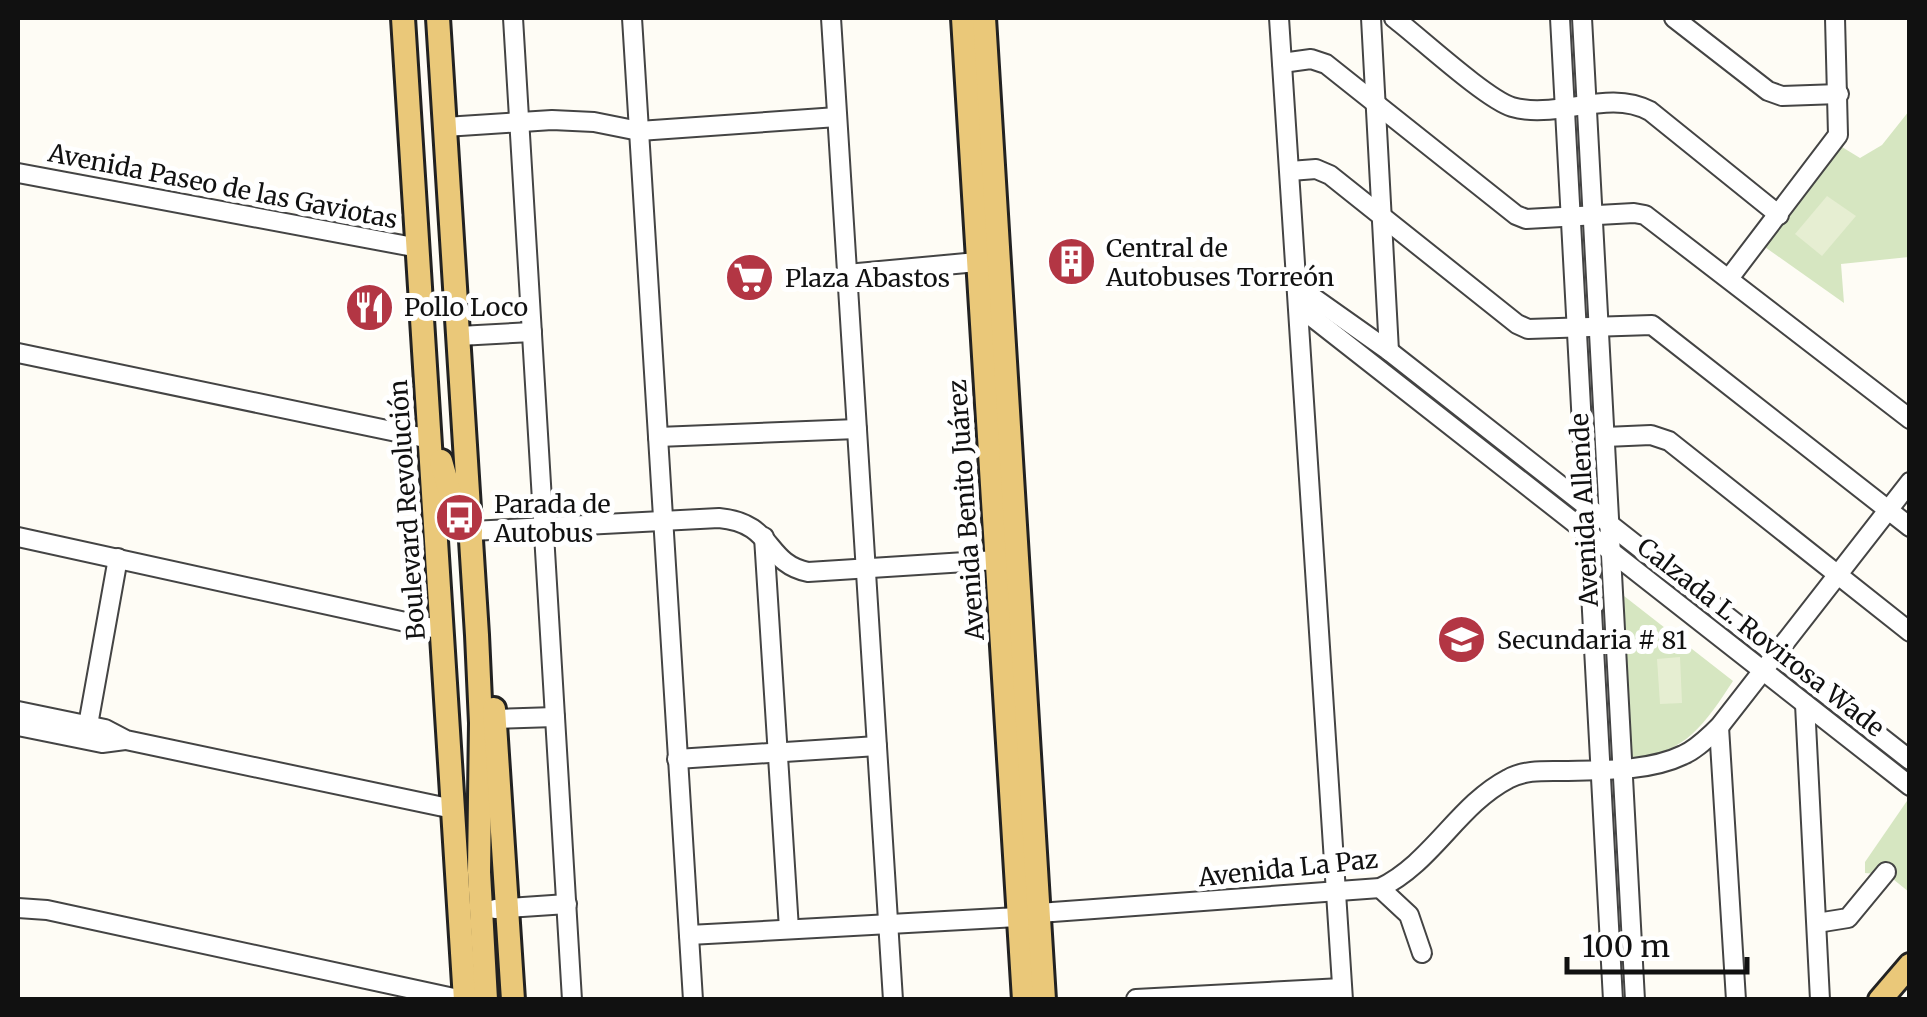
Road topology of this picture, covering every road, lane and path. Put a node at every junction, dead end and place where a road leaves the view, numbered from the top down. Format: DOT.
graph roads {
  1 [pos="403,18"];
  2 [pos="438,18"];
  3 [pos="513,18"];
  4 [pos="632,18"];
  5 [pos="831,18"];
  6 [pos="963,18"];
  7 [pos="984,18"];
  8 [pos="1279,18"];
  9 [pos="1371,18"];
  10 [pos="1394,18"];
  11 [pos="1560,18"];
  12 [pos="1582,18"];
  13 [pos="1674,18"];
  14 [pos="1835,18"];
  15 [pos="1282,63"];
  16 [pos="1839,94"];
  17 [pos="1376,105"];
  18 [pos="1587,106"];
  19 [pos="1565,108"];
  20 [pos="837,116"];
  21 [pos="519,122"];
  22 [pos="445,127"];
  23 [pos="639,131"];
  24 [pos="1290,171"];
  25 [pos="18,175"];
  26 [pos="1382,213"];
  27 [pos="1779,215"];
  28 [pos="1593,216"];
  29 [pos="1570,217"];
  30 [pos="419,248"];
  31 [pos="999,250"];
  32 [pos="976,262"];
  33 [pos="847,274"];
  34 [pos="1730,278"];
  35 [pos="1296,286"];
  36 [pos="1298,306"];
  37 [pos="1599,326"];
  38 [pos="1576,327"];
  39 [pos="532,332"];
  40 [pos="459,336"];
  41 [pos="1389,351"];
  42 [pos="18,353"];
  43 [pos="1006,362"];
  44 [pos="1910,419"];
  45 [pos="857,429"];
  46 [pos="658,437"];
  47 [pos="1605,438"];
  48 [pos="430,439"];
  49 [pos="1910,482"];
  50 [pos="1586,508"];
  51 [pos="1888,510"];
  52 [pos="663,521"];
  53 [pos="1610,527"];
  54 [pos="1910,527"];
  55 [pos="544,528"];
  56 [pos="472,531"];
  57 [pos="1588,533"];
  58 [pos="18,536"];
  59 [pos="764,537"];
  60 [pos="1612,552"];
  61 [pos="118,558"];
  62 [pos="997,560"];
  63 [pos="866,568"];
  64 [pos="1837,576"];
  65 [pos="442,630"];
  66 [pos="1910,632"];
  67 [pos="1776,655"];
  68 [pos="1763,672"];
  69 [pos="1015,676"];
  70 [pos="447,704"];
  71 [pos="1805,704"];
  72 [pos="18,711"];
  73 [pos="555,717"];
  74 [pos="495,719"];
  75 [pos="18,726"];
  76 [pos="88,726"];
  77 [pos="1719,727"];
  78 [pos="126,740"];
  79 [pos="877,746"];
  80 [pos="778,752"];
  81 [pos="678,759"];
  82 [pos="1910,760"];
  83 [pos="1623,768"];
  84 [pos="1600,770"];
  85 [pos="1910,786"];
  86 [pos="478,798"];
  87 [pos="454,810"];
  88 [pos="1886,872"];
  89 [pos="1380,888"];
  90 [pos="1336,893"];
  91 [pos="18,895"];
  92 [pos="567,904"];
  93 [pos="18,908"];
  94 [pos="501,908"];
  95 [pos="47,910"];
  96 [pos="1029,915"];
  97 [pos="888,924"];
  98 [pos="1816,924"];
  99 [pos="789,929"];
  100 [pos="689,935"];
  101 [pos="1422,953"];
  102 [pos="1910,966"];
  103 [pos="1343,994"];
  104 [pos="1136,999"];
  105 [pos="464,1000"];
  106 [pos="486,1000"];
  107 [pos="502,1000"];
  108 [pos="514,1000"];
  109 [pos="572,1000"];
  110 [pos="693,1000"];
  111 [pos="892,1000"];
  112 [pos="1024,1000"];
  113 [pos="1044,1000"];
  114 [pos="1613,1000"];
  115 [pos="1635,1000"];
  116 [pos="1736,1000"];
  117 [pos="1820,1000"];
  118 [pos="1880,1000"];
  1 -- 30 [label="main road, Boulevard Revolución"];
  2 -- 22 [label="main road"];
  3 -- 21 [label="street"];
  4 -- 23 [label="street"];
  5 -- 20 [label="street"];
  6 -- 32 [label="main road, Avenida Benito Juárez"];
  7 -- 31 [label="main road, Avenida Benito Juárez"];
  8 -- 15 [label="street"];
  9 -- 17 [label="street"];
  10 -- 19 [label="street"];
  11 -- 19 [label="street, Avenida Allende"];
  12 -- 18 [label="street, Avenida Allende"];
  13 -- 16 [label="street"];
  14 -- 16 [label="street"];
  15 -- 17 [label="street"];
  15 -- 24 [label="street"];
  16 -- 27 [label="street"];
  17 -- 26 [label="street"];
  17 -- 29 [label="street"];
  18 -- 19 [label="street"];
  18 -- 27 [label="street"];
  18 -- 28 [label="street, Avenida Allende"];
  19 -- 29 [label="street, Avenida Allende"];
  20 -- 23 [label="street"];
  20 -- 33 [label="street"];
  21 -- 22 [label="street"];
  21 -- 23 [label="street"];
  21 -- 39 [label="street"];
  22 -- 40 [label="main road"];
  23 -- 46 [label="street"];
  24 -- 26 [label="street"];
  24 -- 35 [label="street"];
  25 -- 30 [label="street, Avenida Paseo de las Gaviotas"];
  26 -- 38 [label="street"];
  26 -- 41 [label="street"];
  27 -- 34 [label="street"];
  28 -- 29 [label="street"];
  28 -- 34 [label="street"];
  28 -- 37 [label="street, Avenida Allende"];
  29 -- 38 [label="street, Avenida Allende"];
  30 -- 40 [label="main road"];
  30 -- 48 [label="main road, Boulevard Revolución"];
  31 -- 32 [label="main road"];
  31 -- 43 [label="main road, Avenida Benito Juárez"];
  32 -- 33 [label="street"];
  32 -- 43 [label="main road"];
  32 -- 62 [label="main road, Avenida Benito Juárez"];
  33 -- 45 [label="street"];
  34 -- 44 [label="street"];
  35 -- 36 [label="street"];
  35 -- 41 [label="street, Calzada L. Rovirosa Wade"];
  36 -- 57 [label="street, Calzada L. Rovirosa Wade"];
  36 -- 90 [label="street"];
  37 -- 38 [label="street"];
  37 -- 47 [label="street, Avenida Allende"];
  37 -- 51 [label="street"];
  38 -- 50 [label="street, Avenida Allende"];
  39 -- 40 [label="street"];
  39 -- 55 [label="street"];
  40 -- 56 [label="main road"];
  41 -- 50 [label="street, Calzada L. Rovirosa Wade"];
  42 -- 48 [label="street"];
  43 -- 69 [label="main road, Avenida Benito Juárez"];
  45 -- 46 [label="street"];
  45 -- 63 [label="street"];
  46 -- 52 [label="street"];
  47 -- 53 [label="street, Avenida Allende"];
  47 -- 64 [label="street"];
  48 -- 56 [label="main road"];
  48 -- 65 [label="main road, Boulevard Revolución"];
  49 -- 51 [label="street, Avenida La Paz"];
  50 -- 53 [label="street, Calzada L. Rovirosa Wade"];
  50 -- 57 [label="street, Avenida Allende"];
  51 -- 54 [label="street"];
  51 -- 64 [label="street, Avenida La Paz"];
  52 -- 55 [label="street"];
  52 -- 59 [label="street"];
  52 -- 81 [label="street"];
  53 -- 60 [label="street, Avenida Allende"];
  53 -- 67 [label="street, Calzada L. Rovirosa Wade"];
  55 -- 56 [label="street"];
  55 -- 73 [label="street"];
  56 -- 74 [label="main road"];
  56 -- 86 [label="main road"];
  57 -- 60 [label="street, Calzada L. Rovirosa Wade"];
  57 -- 84 [label="street, Avenida Allende"];
  58 -- 61 [label="street"];
  59 -- 63 [label="street"];
  59 -- 80 [label="street"];
  60 -- 68 [label="street, Calzada L. Rovirosa Wade"];
  60 -- 83 [label="street, Avenida Allende"];
  61 -- 65 [label="street"];
  61 -- 76 [label="street"];
  62 -- 63 [label="street"];
  62 -- 69 [label="main road, Avenida Benito Juárez"];
  63 -- 79 [label="street"];
  64 -- 66 [label="street"];
  64 -- 67 [label="street, Avenida La Paz"];
  65 -- 70 [label="main road, Boulevard Revolución"];
  67 -- 68 [label="street, Avenida La Paz"];
  67 -- 82 [label="street, Calzada L. Rovirosa Wade"];
  68 -- 71 [label="street, Calzada L. Rovirosa Wade"];
  68 -- 77 [label="street, Avenida La Paz"];
  69 -- 96 [label="main road, Avenida Benito Juárez"];
  70 -- 86 [label="main road"];
  70 -- 87 [label="main road, Boulevard Revolución"];
  71 -- 85 [label="street, Calzada L. Rovirosa Wade"];
  71 -- 98 [label="street"];
  72 -- 76 [label="street"];
  73 -- 74 [label="street"];
  73 -- 92 [label="street"];
  74 -- 94 [label="main road"];
  75 -- 78 [label="street"];
  76 -- 78 [label="street"];
  77 -- 83 [label="street, Avenida La Paz"];
  77 -- 116 [label="street"];
  78 -- 87 [label="street"];
  79 -- 80 [label="street"];
  79 -- 97 [label="street"];
  80 -- 81 [label="street"];
  80 -- 99 [label="street"];
  81 -- 100 [label="street"];
  83 -- 84 [label="street, Avenida La Paz"];
  83 -- 115 [label="street, Avenida Allende"];
  84 -- 89 [label="street, Avenida La Paz"];
  84 -- 114 [label="street, Avenida Allende"];
  86 -- 94 [label="main road"];
  86 -- 106 [label="main road"];
  87 -- 105 [label="main road, Boulevard Revolución"];
  88 -- 98 [label="street"];
  89 -- 90 [label="street, Avenida La Paz"];
  89 -- 101 [label="street"];
  90 -- 96 [label="street, Avenida La Paz"];
  90 -- 103 [label="street"];
  91 -- 95 [label="street"];
  92 -- 94 [label="street"];
  92 -- 109 [label="street"];
  93 -- 95 [label="street"];
  94 -- 107 [label="main road"];
  94 -- 108 [label="main road"];
  95 -- 105 [label="street"];
  96 -- 97 [label="street, Avenida La Paz"];
  96 -- 112 [label="main road, Avenida Benito Juárez"];
  96 -- 113 [label="main road, Avenida Benito Juárez"];
  97 -- 99 [label="street, Avenida La Paz"];
  97 -- 111 [label="street"];
  98 -- 117 [label="street"];
  99 -- 100 [label="street, Avenida La Paz"];
  100 -- 110 [label="street"];
  102 -- 118 [label="main road"];
  103 -- 104 [label="street"];
}
